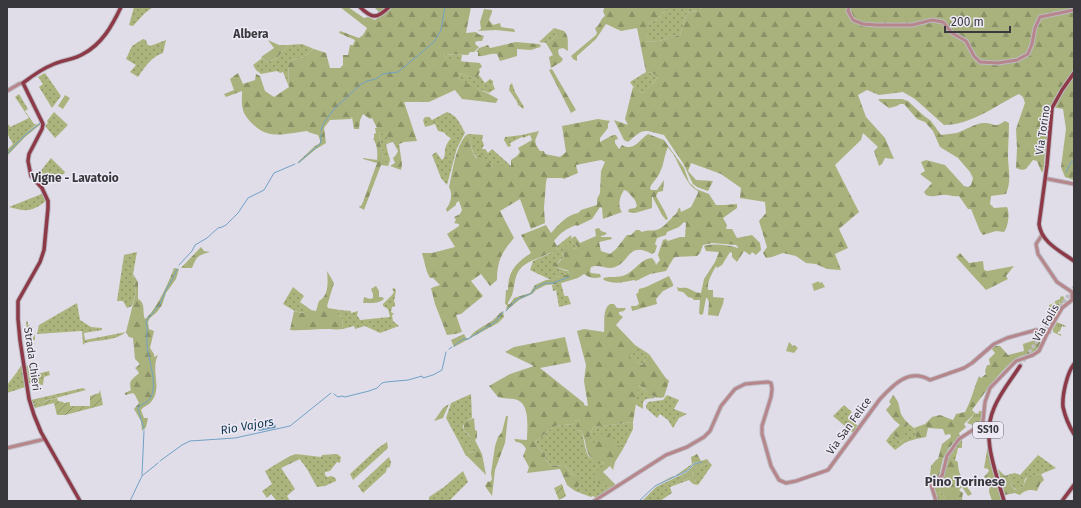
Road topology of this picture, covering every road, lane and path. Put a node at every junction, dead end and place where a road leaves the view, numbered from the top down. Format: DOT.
graph roads {
  1 [pos="122,7"];
  2 [pos="360,7"];
  3 [pos="389,7"];
  4 [pos="849,7"];
  5 [pos="1074,10"];
  6 [pos="1074,73"];
  7 [pos="23,83"];
  8 [pos="7,91"];
  9 [pos="1046,180"];
  10 [pos="1074,184"];
  11 [pos="1042,235"];
  12 [pos="1074,261"];
  13 [pos="1049,332"];
  14 [pos="1074,364"];
  15 [pos="1020,366"];
  16 [pos="1074,434"];
  17 [pos="45,439"];
  18 [pos="7,448"];
  19 [pos="1074,485"];
  20 [pos="80,501"];
  21 [pos="594,501"];
  22 [pos="936,501"];
  23 [pos="1004,501"];
  24 [pos="1062,501"];
  1 -- 7 [label="main road"];
  2 -- 3 [label="main road"];
  4 -- 5 [label="street"];
  6 -- 9 [label="main road, Via Torino"];
  7 -- 8 [label="street"];
  7 -- 17 [label="main road, Strada Chieri"];
  9 -- 10 [label="street"];
  9 -- 11 [label="main road, Via Torino"];
  11 -- 12 [label="main road"];
  11 -- 13 [label="street, Via Folis"];
  13 -- 21 [label="street, Via San Felice"];
  13 -- 22 [label="street, Via Folis"];
  14 -- 16 [label="main road"];
  15 -- 23 [label="main road, SS10"];
  17 -- 18 [label="street"];
  17 -- 20 [label="main road, Strada Chieri"];
  19 -- 24 [label="main road"];
}
